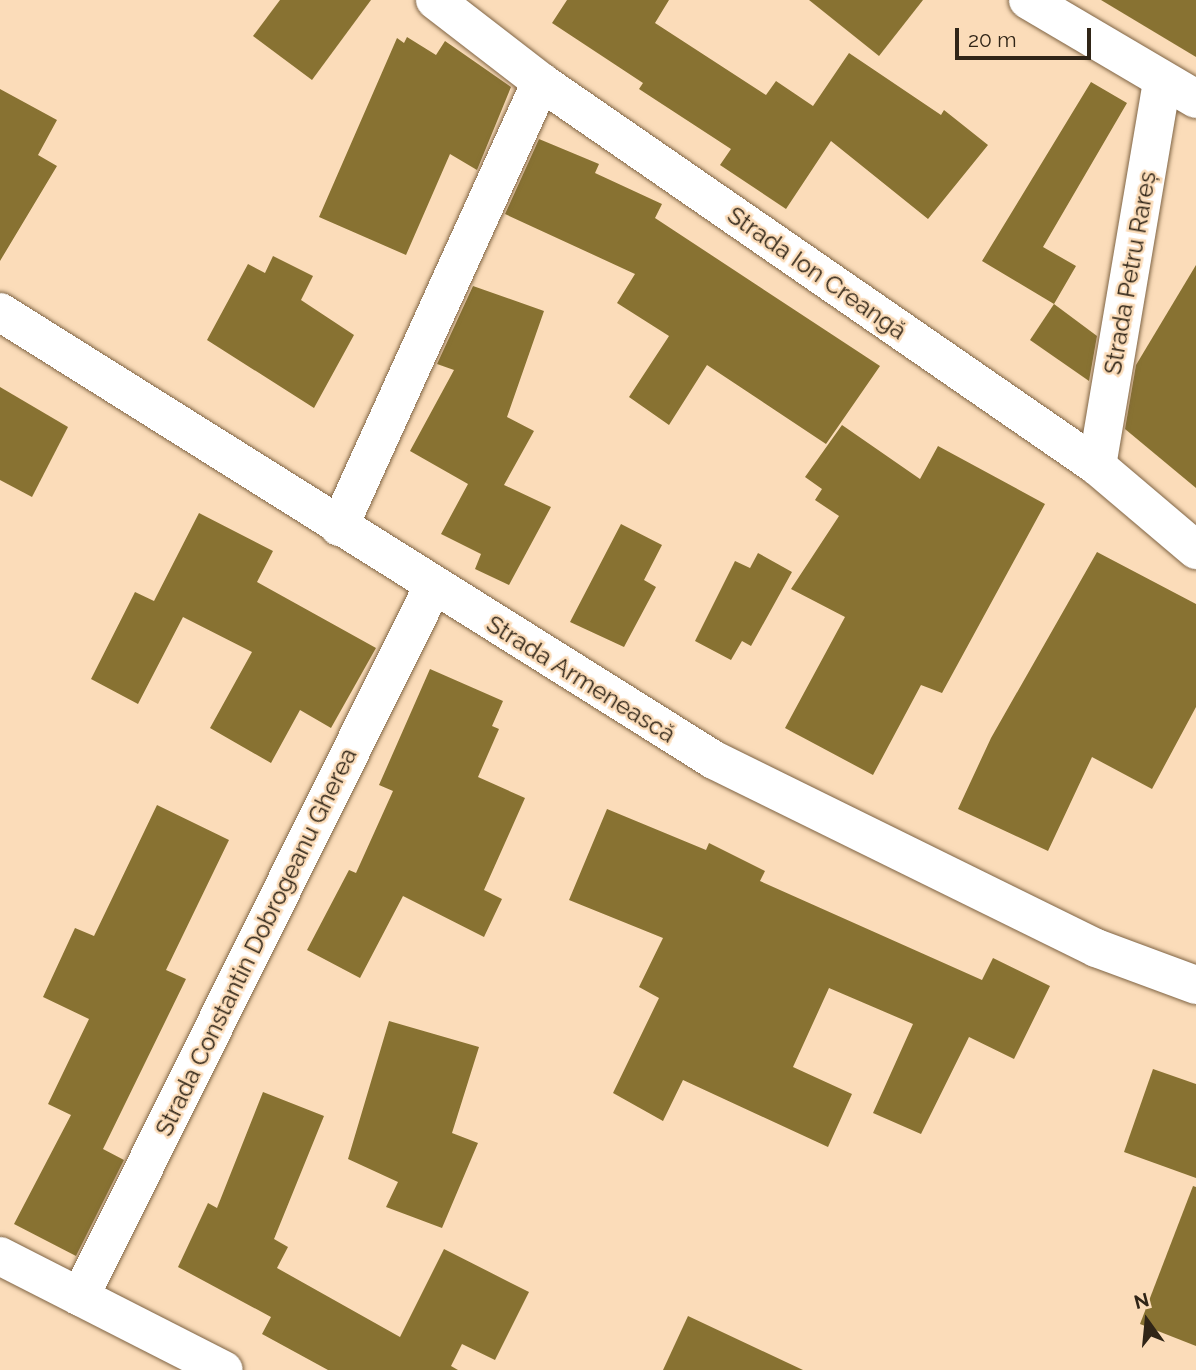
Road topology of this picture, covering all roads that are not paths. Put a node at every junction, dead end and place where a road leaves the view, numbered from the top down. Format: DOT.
graph roads {
  1 [pos="435,0"];
  2 [pos="1028,0"];
  3 [pos="1162,80"];
  4 [pos="541,82"];
  5 [pos="1196,99"];
  6 [pos="0,312"];
  7 [pos="1097,466"];
  8 [pos="339,527"];
  9 [pos="1196,550"];
  10 [pos="432,587"];
  11 [pos="1196,985"];
  12 [pos="0,1256"];
  13 [pos="80,1297"];
  14 [pos="224,1370"];
  1 -- 4 [label="street, Strada Ion Creangă"];
  2 -- 3 [label="street"];
  3 -- 5 [label="street"];
  3 -- 7 [label="street, Strada Petru Rareș"];
  4 -- 7 [label="street, Strada Ion Creangă"];
  4 -- 8 [label="street"];
  6 -- 8 [label="street, Strada Armenească"];
  7 -- 9 [label="street, Strada Ion Creangă"];
  8 -- 10 [label="street, Strada Armenească"];
  10 -- 11 [label="street, Strada Armenească"];
  10 -- 13 [label="street, Strada Constantin Dobrogeanu Gherea"];
  12 -- 13 [label="street"];
  13 -- 14 [label="street"];
}
